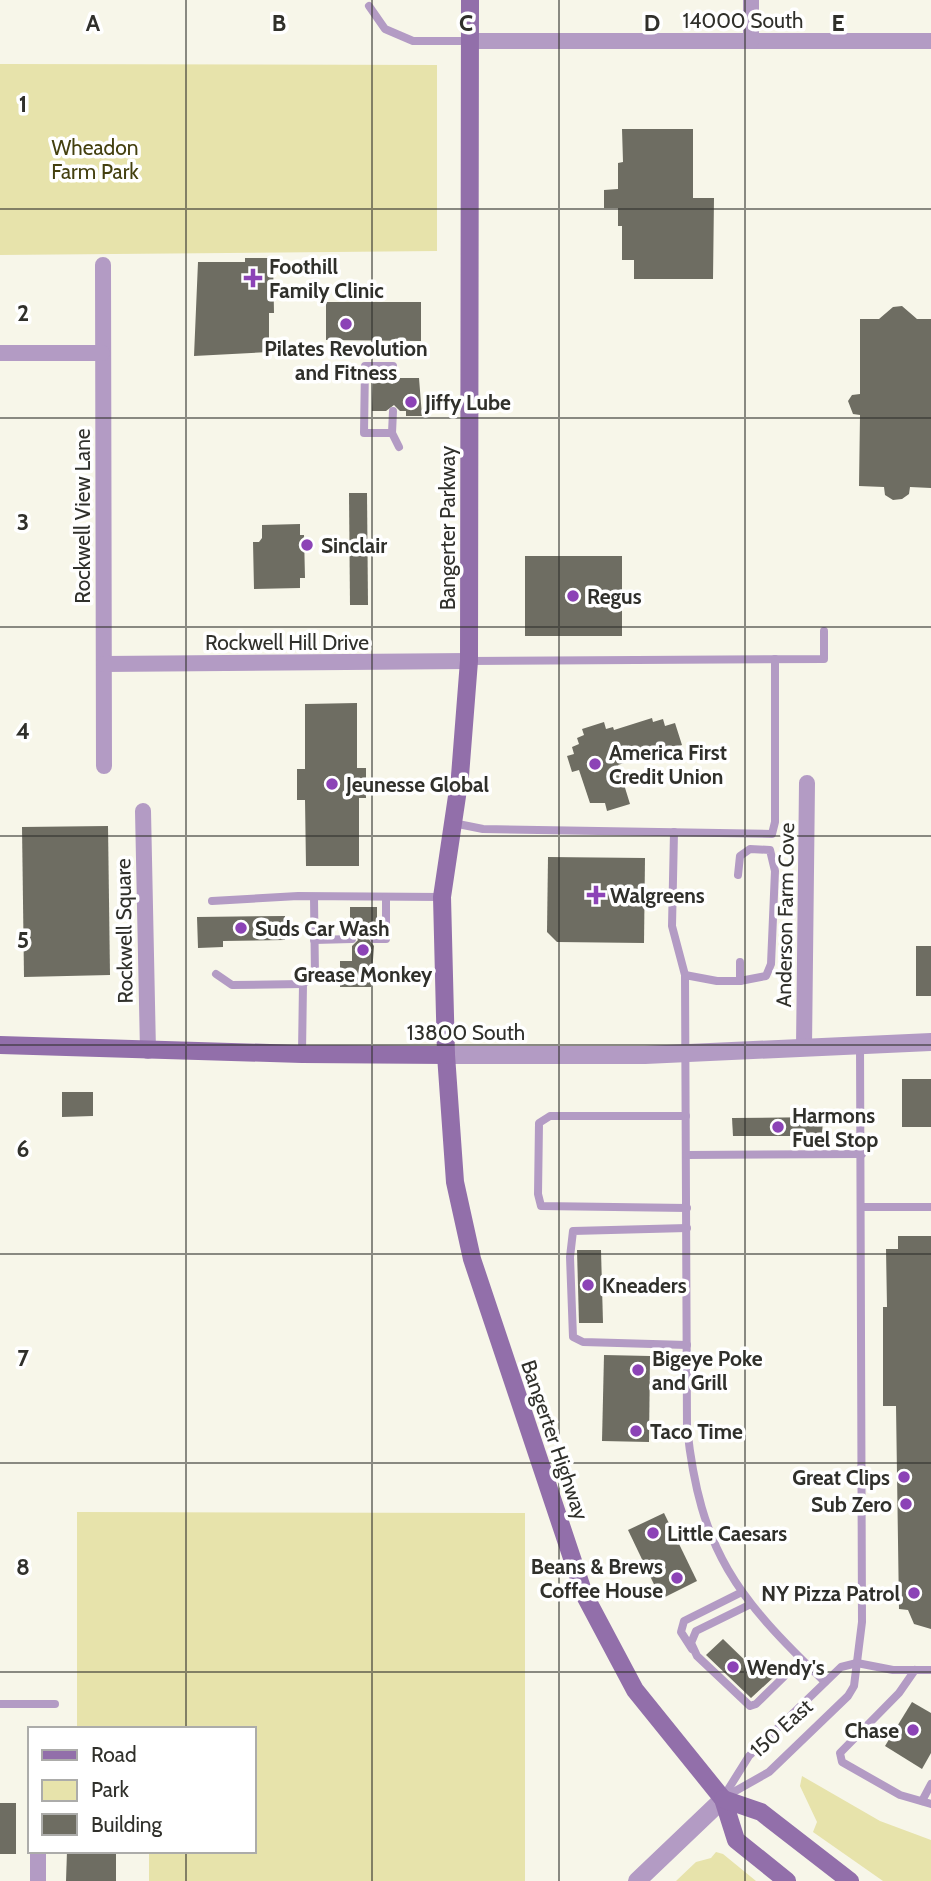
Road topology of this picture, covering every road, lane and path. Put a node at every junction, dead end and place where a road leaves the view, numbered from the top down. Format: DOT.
graph roads {
  1 [pos="470,0"];
  2 [pos="751,0"];
  3 [pos="369,6"];
  4 [pos="470,41"];
  5 [pos="751,41"];
  6 [pos="931,41"];
  7 [pos="103,265"];
  8 [pos="0,353"];
  9 [pos="102,353"];
  10 [pos="393,378"];
  11 [pos="393,411"];
  12 [pos="392,433"];
  13 [pos="400,447"];
  14 [pos="824,631"];
  15 [pos="775,659"];
  16 [pos="469,661"];
  17 [pos="104,664"];
  18 [pos="104,766"];
  19 [pos="807,783"];
  20 [pos="144,811"];
  21 [pos="450,822"];
  22 [pos="674,832"];
  23 [pos="772,834"];
  24 [pos="770,850"];
  25 [pos="738,875"];
  26 [pos="386,897"];
  27 [pos="442,897"];
  28 [pos="314,898"];
  29 [pos="212,901"];
  30 [pos="352,939"];
  31 [pos="374,939"];
  32 [pos="314,940"];
  33 [pos="740,962"];
  34 [pos="216,974"];
  35 [pos="685,975"];
  36 [pos="740,981"];
  37 [pos="303,984"];
  38 [pos="931,1042"];
  39 [pos="0,1045"];
  40 [pos="860,1045"];
  41 [pos="804,1048"];
  42 [pos="148,1051"];
  43 [pos="686,1052"];
  44 [pos="302,1055"];
  45 [pos="446,1055"];
  46 [pos="687,1116"];
  47 [pos="862,1154"];
  48 [pos="687,1155"];
  49 [pos="862,1207"];
  50 [pos="931,1207"];
  51 [pos="687,1208"];
  52 [pos="687,1228"];
  53 [pos="687,1345"];
  54 [pos="740,1593"];
  55 [pos="749,1605"];
  56 [pos="697,1656"];
  57 [pos="802,1660"];
  58 [pos="858,1662"];
  59 [pos="915,1670"];
  60 [pos="931,1670"];
  61 [pos="825,1682"];
  62 [pos="0,1704"];
  63 [pos="55,1704"];
  64 [pos="931,1784"];
  65 [pos="723,1799"];
  66 [pos="922,1801"];
  67 [pos="931,1804"];
  68 [pos="38,1853"];
  69 [pos="38,1881"];
  70 [pos="637,1881"];
  71 [pos="787,1881"];
  72 [pos="850,1881"];
  1 -- 4 [label="main road, Bangerter Parkway"];
  2 -- 5 [label="street"];
  3 -- 4 [label="lane"];
  4 -- 5 [label="street, 14000 South"];
  4 -- 16 [label="main road, Bangerter Parkway"];
  5 -- 6 [label="street, 14000 South"];
  7 -- 9 [label="street, Rockwell View Lane"];
  8 -- 9 [label="street"];
  9 -- 17 [label="street, Rockwell View Lane"];
  10 -- 12 [label="lane"];
  11 -- 12 [label="lane"];
  12 -- 13 [label="lane"];
  14 -- 15 [label="lane"];
  15 -- 16 [label="lane"];
  15 -- 23 [label="lane"];
  16 -- 17 [label="street, Rockwell Hill Drive"];
  16 -- 21 [label="main road, Bangerter Parkway"];
  17 -- 18 [label="street, Rockwell View Lane"];
  19 -- 41 [label="street, Anderson Farm Cove"];
  20 -- 42 [label="street, Rockwell Square"];
  21 -- 22 [label="lane"];
  21 -- 27 [label="main road, Bangerter Parkway"];
  22 -- 23 [label="lane"];
  22 -- 35 [label="lane"];
  23 -- 24 [label="lane"];
  24 -- 25 [label="lane"];
  24 -- 36 [label="lane"];
  26 -- 27 [label="lane"];
  26 -- 28 [label="lane"];
  26 -- 31 [label="lane"];
  27 -- 45 [label="main road, Bangerter Parkway"];
  28 -- 29 [label="lane"];
  28 -- 32 [label="lane"];
  30 -- 32 [label="lane"];
  32 -- 37 [label="lane"];
  33 -- 36 [label="lane"];
  34 -- 37 [label="lane"];
  35 -- 36 [label="lane"];
  35 -- 43 [label="lane"];
  37 -- 44 [label="lane"];
  38 -- 40 [label="street, 13800 South"];
  39 -- 42 [label="main road, 13800 South"];
  40 -- 41 [label="street, 13800 South"];
  40 -- 47 [label="lane"];
  41 -- 43 [label="street, 13800 South"];
  42 -- 44 [label="main road, 13800 South"];
  43 -- 45 [label="street, 13800 South"];
  43 -- 46 [label="lane"];
  44 -- 45 [label="main road, 13800 South"];
  45 -- 65 [label="main road, Bangerter Highway"];
  46 -- 48 [label="lane"];
  46 -- 51 [label="lane"];
  47 -- 48 [label="lane"];
  47 -- 49 [label="lane"];
  48 -- 51 [label="lane"];
  49 -- 50 [label="lane"];
  49 -- 58 [label="lane"];
  51 -- 52 [label="lane"];
  52 -- 53 [label="lane"];
  52 -- 53 [label="lane"];
  53 -- 54 [label="lane"];
  54 -- 55 [label="lane"];
  54 -- 56 [label="lane"];
  55 -- 56 [label="lane"];
  55 -- 57 [label="lane"];
  56 -- 57 [label="lane"];
  57 -- 61 [label="lane"];
  58 -- 59 [label="lane"];
  58 -- 61 [label="lane, 150 East"];
  58 -- 65 [label="lane, 150 East"];
  59 -- 60 [label="lane"];
  59 -- 66 [label="lane"];
  61 -- 65 [label="lane, 150 East"];
  62 -- 63 [label="lane"];
  64 -- 66 [label="lane"];
  65 -- 70 [label="street, 150 East"];
  65 -- 71 [label="main road, Bangerter Highway"];
  65 -- 72 [label="main road"];
  66 -- 67 [label="lane"];
  68 -- 69 [label="street"];
}
